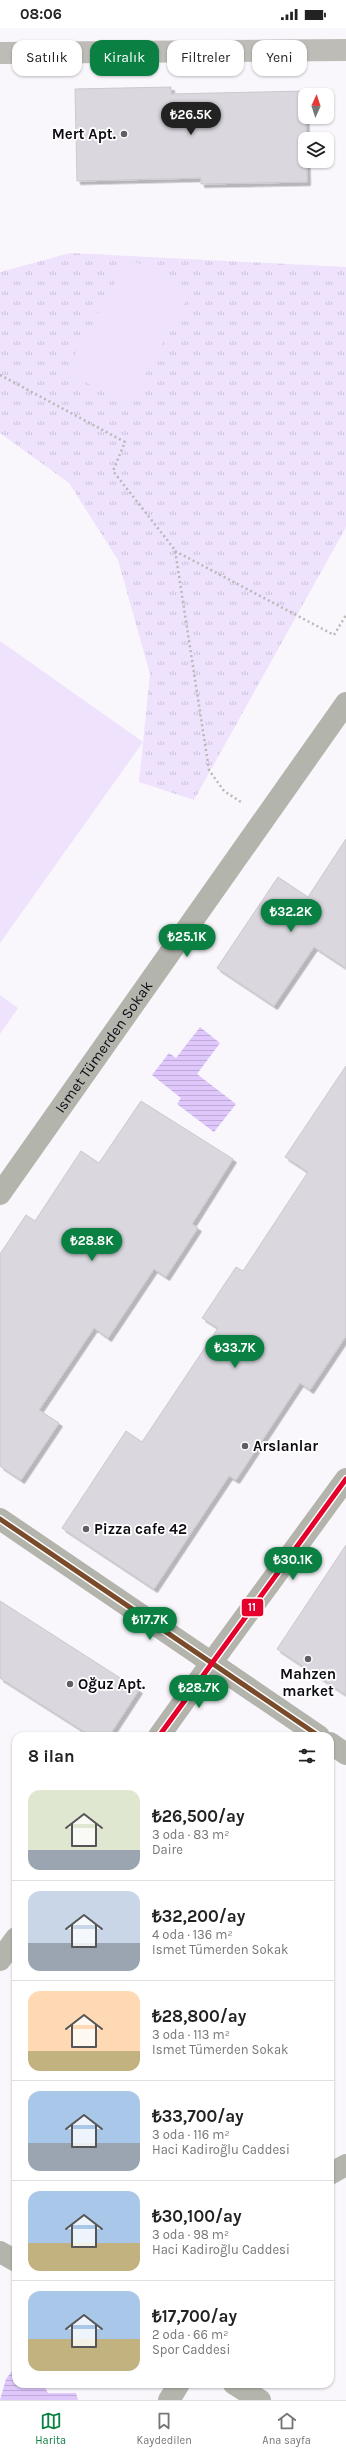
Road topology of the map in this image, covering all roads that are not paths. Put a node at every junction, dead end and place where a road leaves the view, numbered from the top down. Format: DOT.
graph roads {
  1 [pos="346,50"];
  2 [pos="0,53"];
  3 [pos="346,703"];
  4 [pos="0,1194"];
  5 [pos="346,1479"];
  6 [pos="0,1519"];
  7 [pos="212,1662"];
  8 [pos="162,1732"];
  9 [pos="313,1732"];
  10 [pos="334,1746"];
  11 [pos="346,1754"];
  12 [pos="12,1944"];
  13 [pos="0,1960"];
  14 [pos="346,2165"];
  15 [pos="334,2172"];
  16 [pos="0,2252"];
  17 [pos="12,2259"];
  18 [pos="176,2388"];
  19 [pos="240,2388"];
  20 [pos="169,2400"];
  21 [pos="260,2400"];
  1 -- 2 [label="highway"];
  3 -- 4 [label="street, Ismet Tümerden Sokak"];
  5 -- 7 [label="street"];
  6 -- 7 [label="street"];
  7 -- 8 [label="street"];
  7 -- 9 [label="street"];
  10 -- 11 [label="street"];
  12 -- 13 [label="street"];
  14 -- 15 [label="street"];
  16 -- 17 [label="street"];
  18 -- 20 [label="street"];
  19 -- 21 [label="street"];
}
